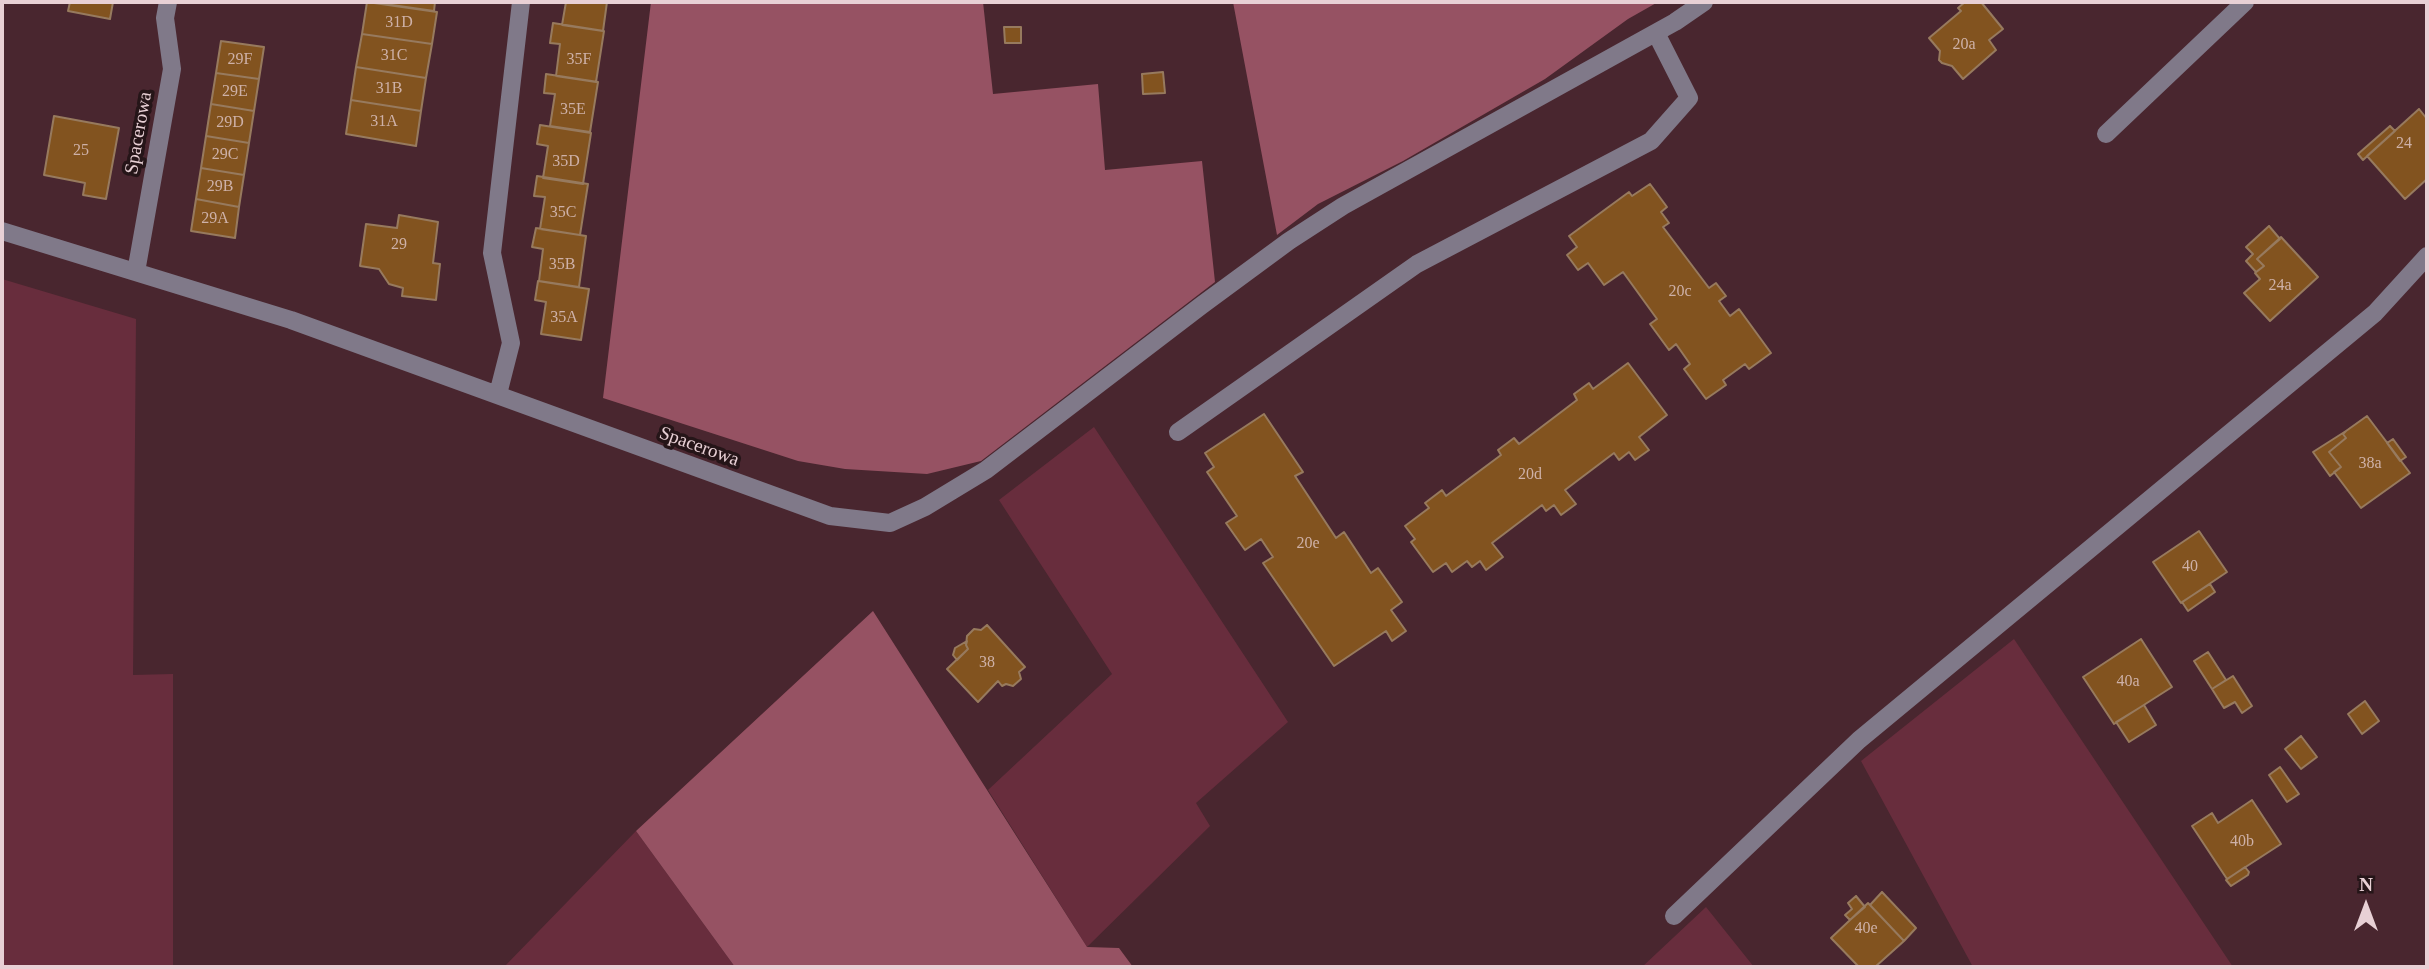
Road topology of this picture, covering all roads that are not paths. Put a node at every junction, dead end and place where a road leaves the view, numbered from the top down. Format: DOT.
graph roads {
  1 [pos="168,2"];
  2 [pos="522,2"];
  3 [pos="1704,2"];
  4 [pos="2245,2"];
  5 [pos="1656,33"];
  6 [pos="2106,134"];
  7 [pos="2,231"];
  8 [pos="2427,256"];
  9 [pos="136,272"];
  10 [pos="498,394"];
  11 [pos="1178,432"];
  12 [pos="1674,916"];
  1 -- 9 [label="street, Spacerowa"];
  2 -- 10 [label="street"];
  3 -- 5 [label="street"];
  4 -- 6 [label="street"];
  5 -- 10 [label="street, Spacerowa"];
  5 -- 11 [label="street"];
  7 -- 9 [label="street, Spacerowa"];
  8 -- 12 [label="street"];
  9 -- 10 [label="street, Spacerowa"];
}
